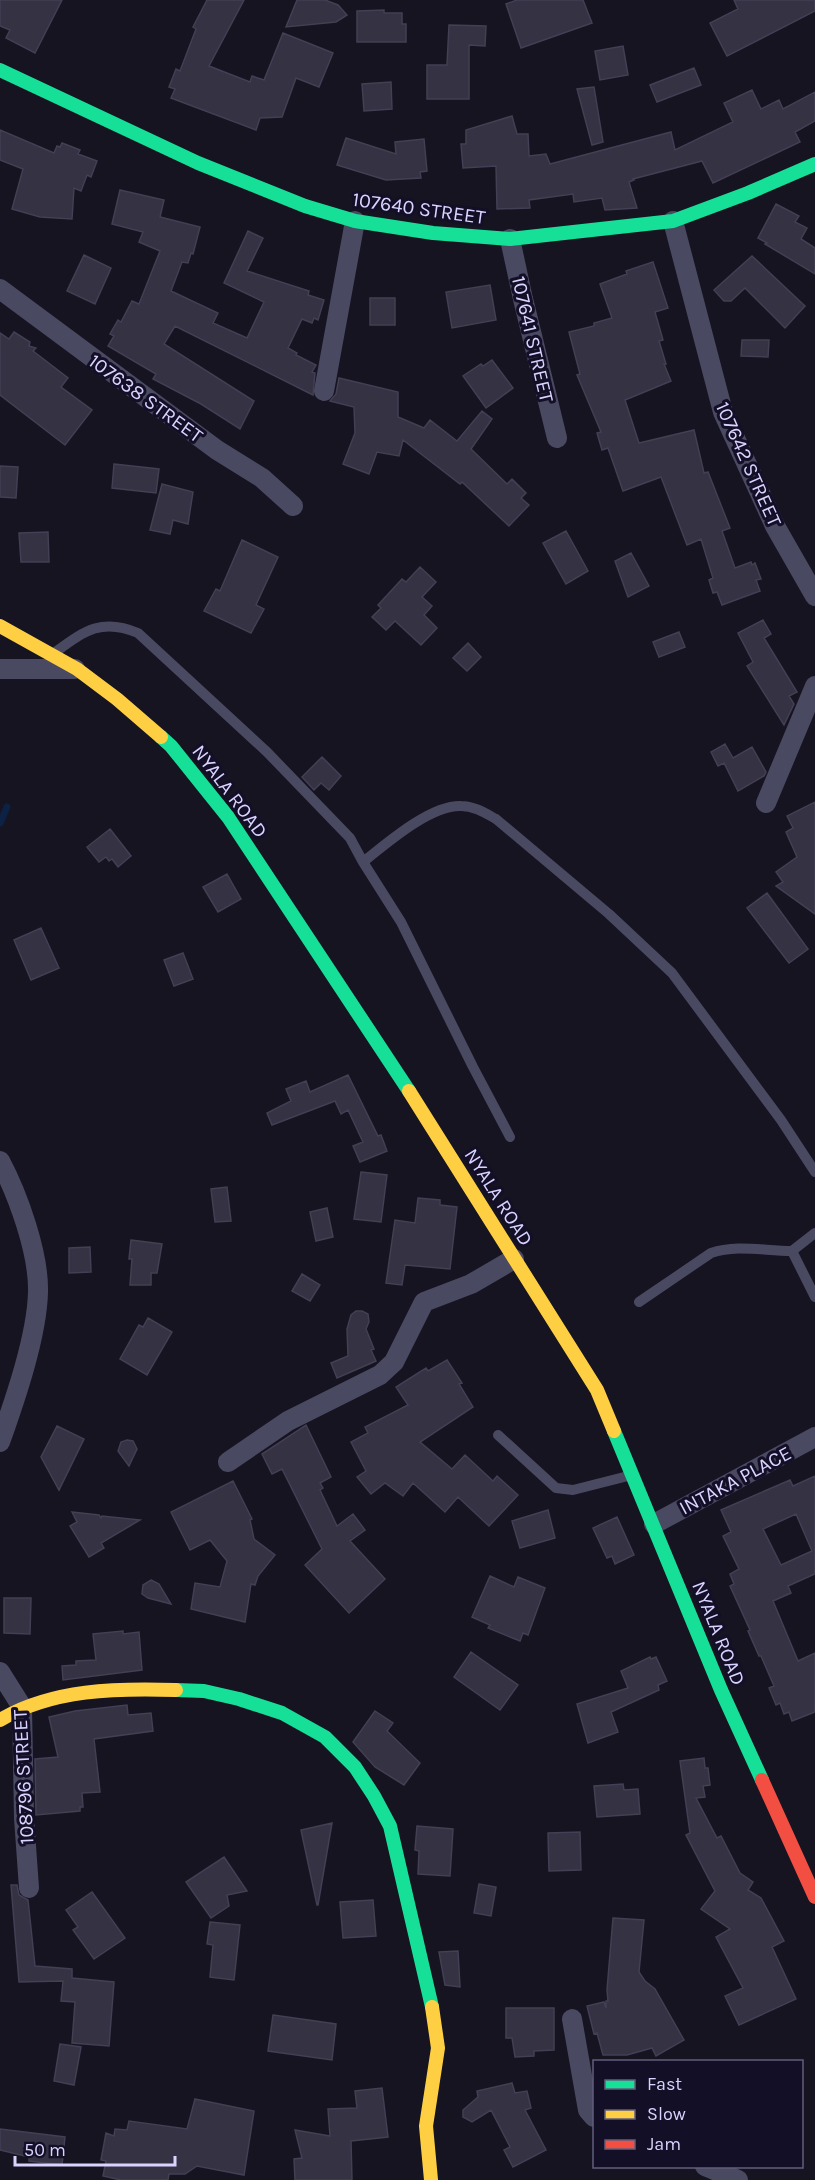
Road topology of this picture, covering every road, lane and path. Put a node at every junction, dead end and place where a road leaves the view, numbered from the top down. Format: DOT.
graph roads {
  1 [pos="0,70"];
  2 [pos="815,164"];
  3 [pos="355,221"];
  4 [pos="674,221"];
  5 [pos="510,238"];
  6 [pos="0,288"];
  7 [pos="324,391"];
  8 [pos="557,438"];
  9 [pos="293,506"];
  10 [pos="815,596"];
  11 [pos="0,626"];
  12 [pos="52,656"];
  13 [pos="0,669"];
  14 [pos="77,669"];
  15 [pos="815,686"];
  16 [pos="766,803"];
  17 [pos="363,862"];
  18 [pos="510,1137"];
  19 [pos="0,1161"];
  20 [pos="815,1173"];
  21 [pos="815,1233"];
  22 [pos="792,1251"];
  23 [pos="514,1259"];
  24 [pos="815,1297"];
  25 [pos="639,1302"];
  26 [pos="498,1435"];
  27 [pos="815,1437"];
  28 [pos="0,1442"];
  29 [pos="228,1462"];
  30 [pos="634,1474"];
  31 [pos="654,1524"];
  32 [pos="0,1672"];
  33 [pos="22,1707"];
  34 [pos="0,1720"];
  35 [pos="29,1888"];
  36 [pos="815,1897"];
  37 [pos="572,2019"];
  38 [pos="593,2116"];
  39 [pos="710,2168"];
  40 [pos="431,2180"];
  41 [pos="738,2180"];
  1 -- 3 [label="street, 107640 STREET"];
  2 -- 4 [label="street, 107640 STREET"];
  3 -- 5 [label="street, 107640 STREET"];
  3 -- 7 [label="street"];
  4 -- 5 [label="street, 107640 STREET"];
  4 -- 10 [label="street, 107642 STREET"];
  5 -- 8 [label="street, 107641 STREET"];
  6 -- 9 [label="street, 107638 STREET"];
  11 -- 12 [label="street, NYALA ROAD"];
  12 -- 14 [label="street, NYALA ROAD"];
  12 -- 17 [label="lane"];
  13 -- 14 [label="street"];
  14 -- 23 [label="street, NYALA ROAD"];
  15 -- 16 [label="street"];
  17 -- 18 [label="lane"];
  17 -- 20 [label="lane"];
  19 -- 28 [label="street"];
  21 -- 22 [label="lane"];
  22 -- 24 [label="lane"];
  22 -- 25 [label="lane"];
  23 -- 29 [label="street"];
  23 -- 30 [label="street, NYALA ROAD"];
  26 -- 30 [label="lane"];
  27 -- 31 [label="street, INTAKA PLACE"];
  30 -- 31 [label="street, NYALA ROAD"];
  31 -- 36 [label="street, NYALA ROAD"];
  32 -- 33 [label="street, 108796 STREET"];
  33 -- 34 [label="street"];
  33 -- 35 [label="street, 108796 STREET"];
  33 -- 40 [label="street"];
  37 -- 38 [label="street"];
  39 -- 41 [label="street"];
}
